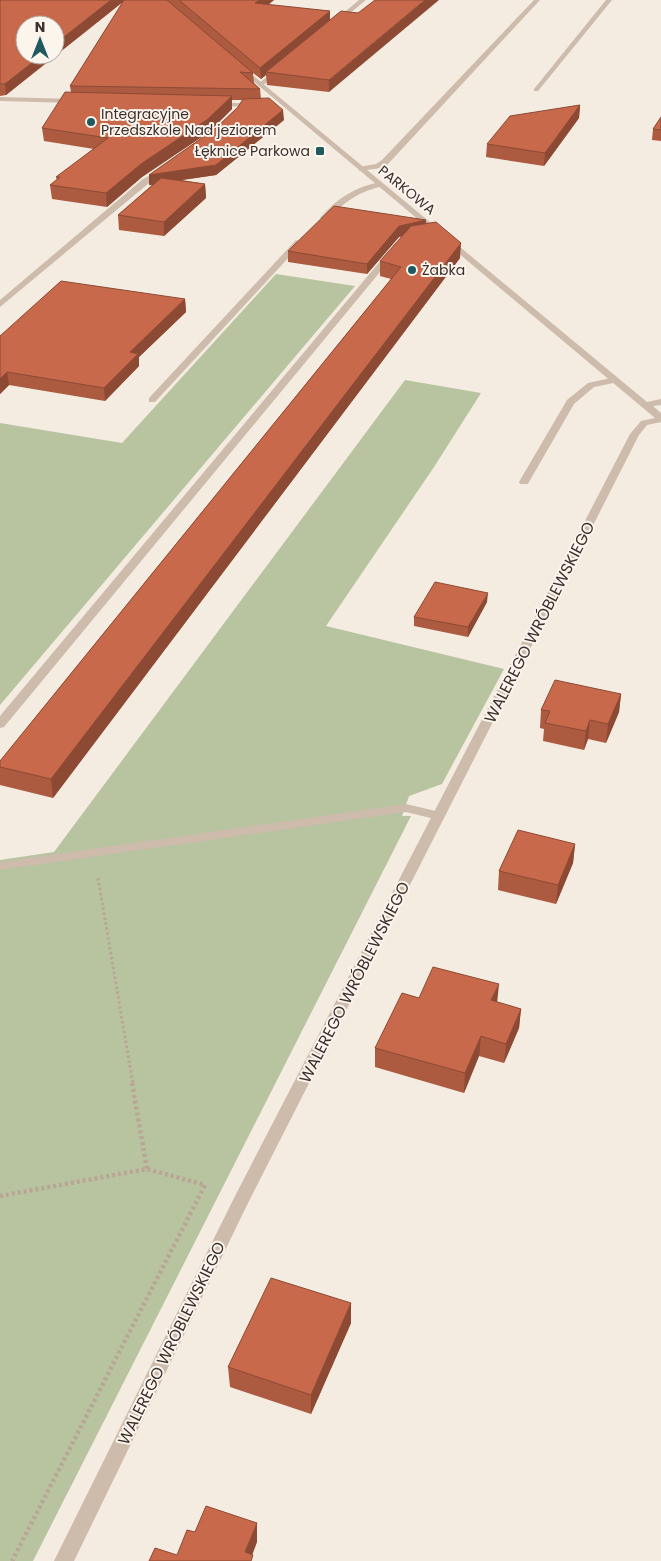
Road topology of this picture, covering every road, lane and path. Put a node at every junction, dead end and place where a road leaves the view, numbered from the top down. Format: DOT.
graph roads {
  1 [pos="363,0"];
  2 [pos="537,0"];
  3 [pos="609,0"];
  4 [pos="334,24"];
  5 [pos="234,62"];
  6 [pos="282,66"];
  7 [pos="260,85"];
  8 [pos="536,90"];
  9 [pos="0,99"];
  10 [pos="82,101"];
  11 [pos="282,103"];
  12 [pos="210,104"];
  13 [pos="240,105"];
  14 [pos="236,114"];
  15 [pos="170,167"];
  16 [pos="362,169"];
  17 [pos="380,184"];
  18 [pos="316,225"];
  19 [pos="438,232"];
  20 [pos="422,234"];
  21 [pos="303,238"];
  22 [pos="397,248"];
  23 [pos="0,304"];
  24 [pos="615,380"];
  25 [pos="152,400"];
  26 [pos="661,402"];
  27 [pos="646,405"];
  28 [pos="661,418"];
  29 [pos="524,482"];
  30 [pos="0,724"];
  31 [pos="440,816"];
  32 [pos="0,866"];
  33 [pos="97,873"];
  34 [pos="146,1169"];
  35 [pos="0,1196"];
  36 [pos="12,1561"];
  37 [pos="64,1561"];
  1 -- 4 [label="street"];
  2 -- 16 [label="street"];
  3 -- 8 [label="street"];
  5 -- 7 [label="street, PARKOWA"];
  6 -- 7 [label="street"];
  7 -- 11 [label="street, PARKOWA"];
  9 -- 10 [label="street"];
  11 -- 13 [label="street"];
  11 -- 16 [label="street, PARKOWA"];
  12 -- 13 [label="street"];
  13 -- 14 [label="street"];
  15 -- 23 [label="street"];
  16 -- 17 [label="street, PARKOWA"];
  17 -- 18 [label="street"];
  17 -- 19 [label="street, PARKOWA"];
  19 -- 20 [label="street"];
  19 -- 24 [label="street, PARKOWA"];
  21 -- 25 [label="street"];
  22 -- 30 [label="street"];
  24 -- 27 [label="street, PARKOWA"];
  24 -- 29 [label="street"];
  26 -- 27 [label="street"];
  27 -- 28 [label="street, PARKOWA"];
  28 -- 31 [label="street, WALEREGO WRÓBLEWSKIEGO"];
  31 -- 32 [label="street"];
  31 -- 37 [label="street, WALEREGO WRÓBLEWSKIEGO"];
  33 -- 34 [label="path"];
  34 -- 35 [label="path"];
  34 -- 36 [label="path"];
}
